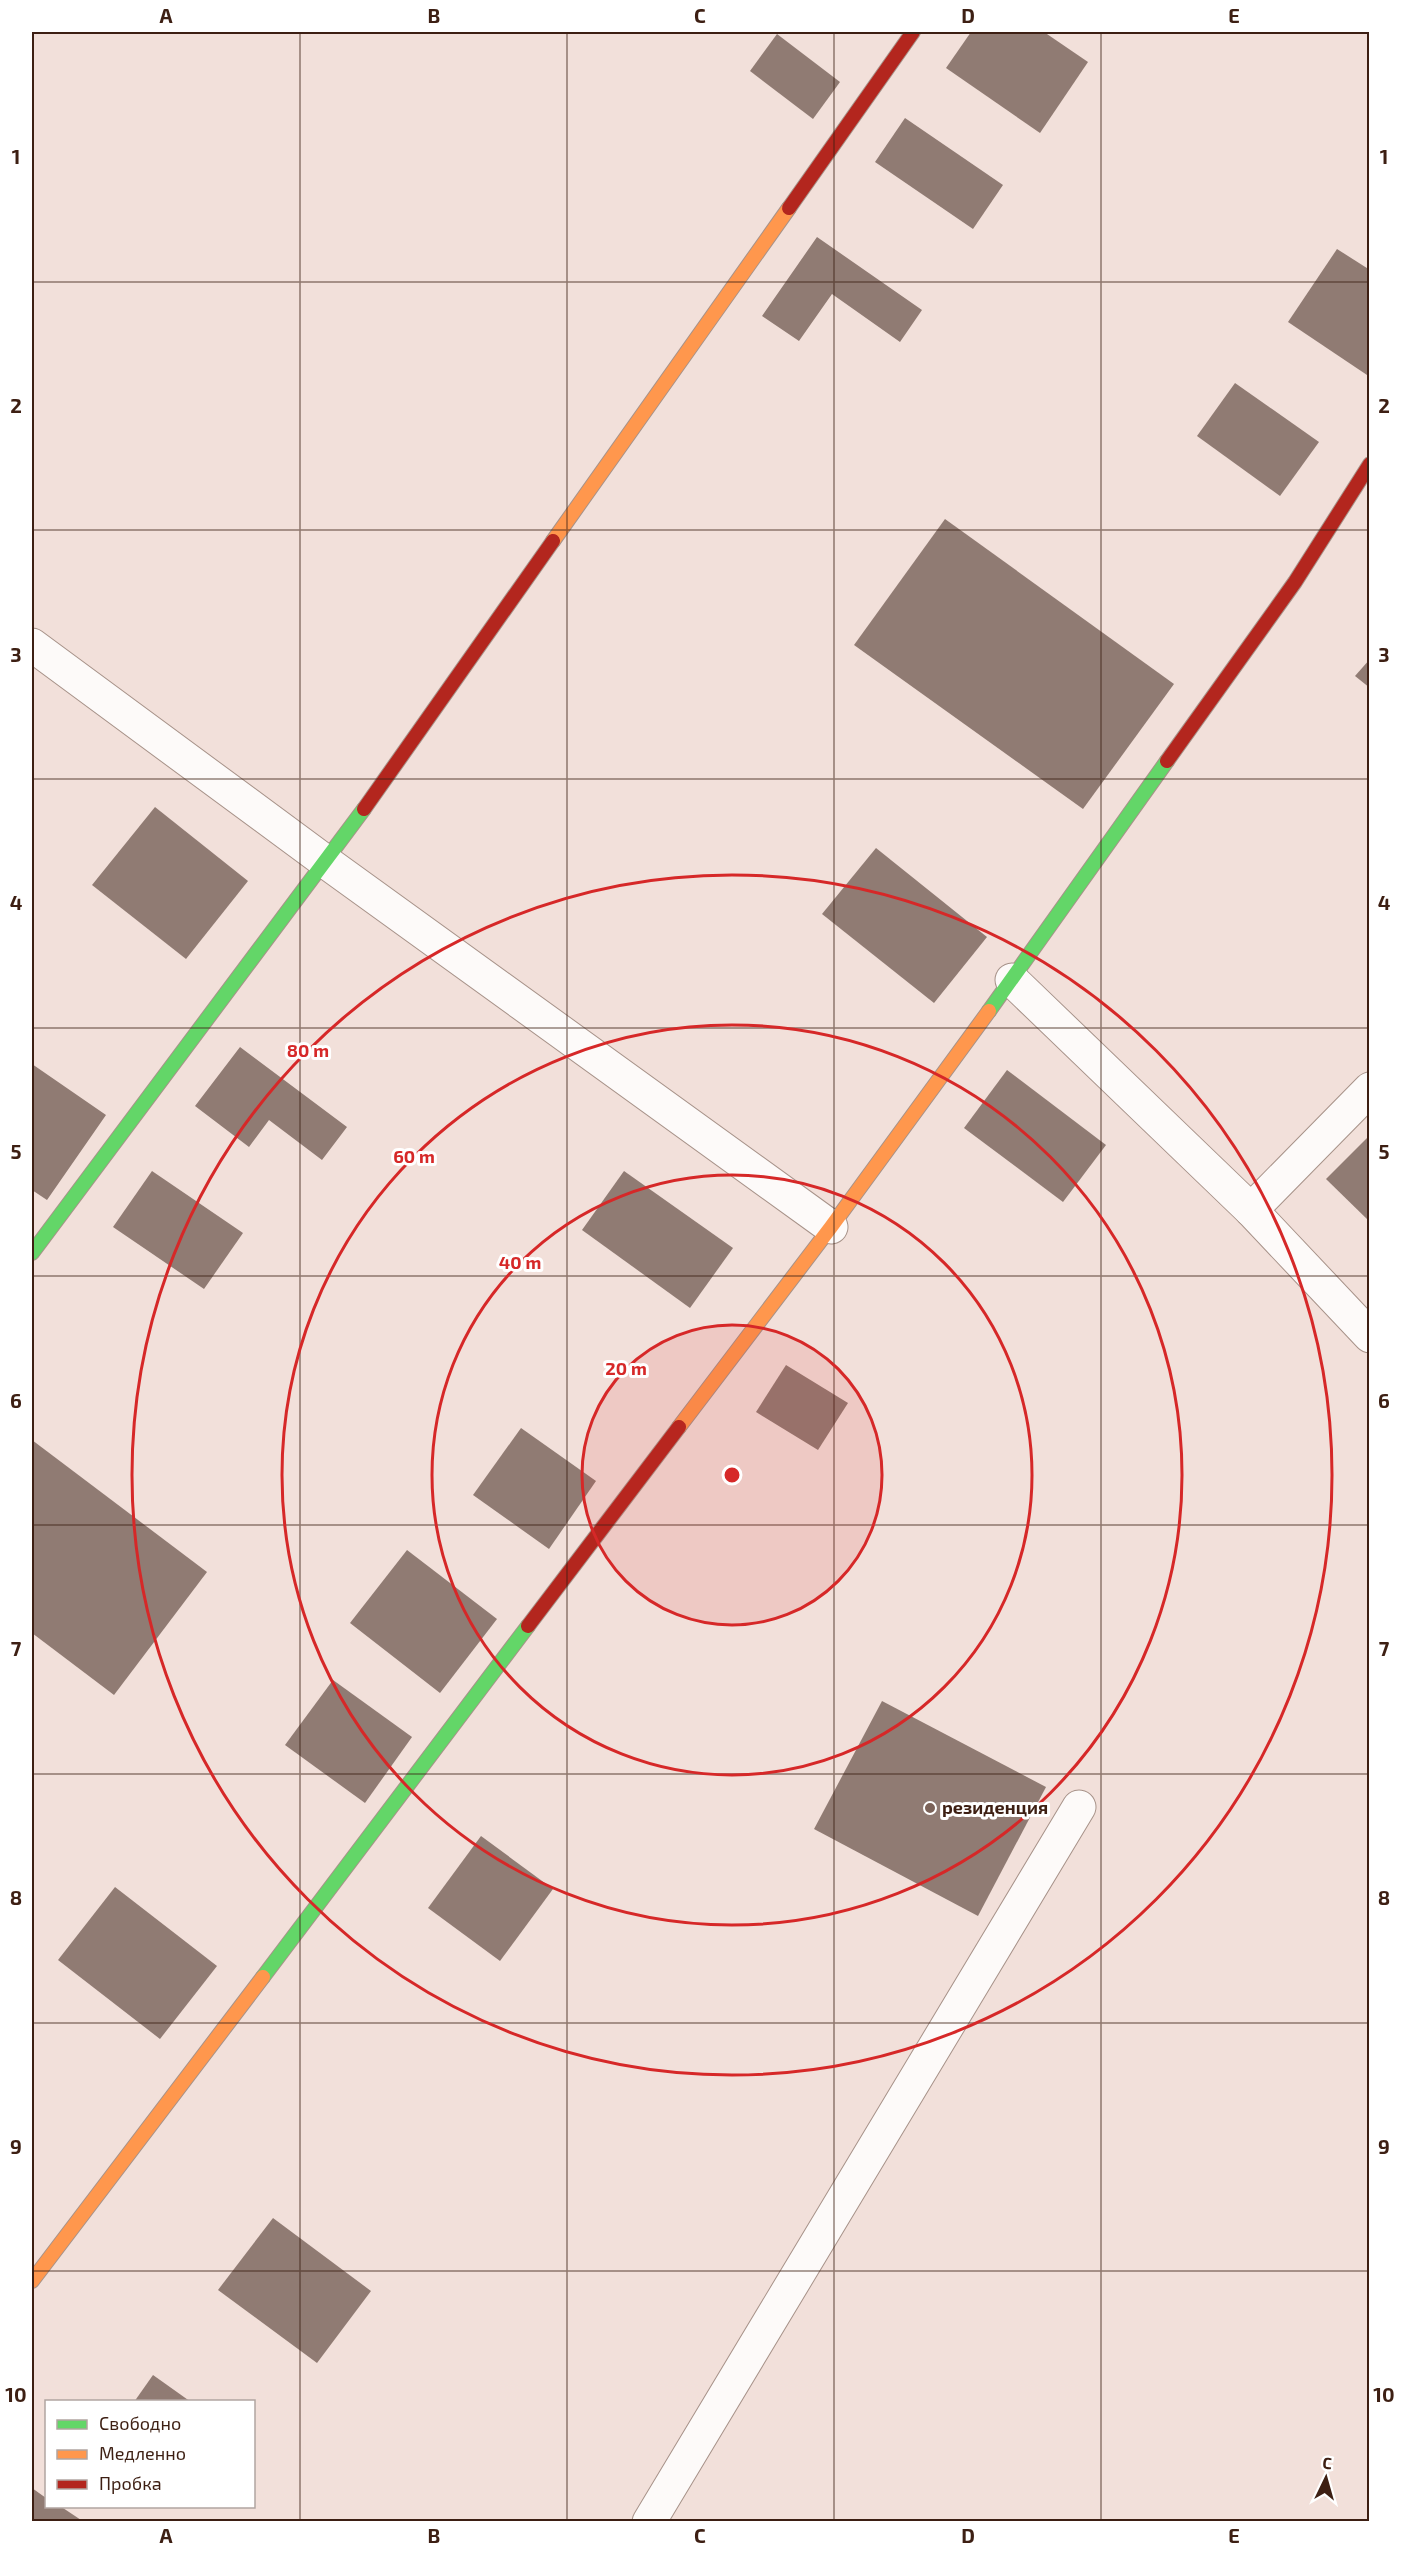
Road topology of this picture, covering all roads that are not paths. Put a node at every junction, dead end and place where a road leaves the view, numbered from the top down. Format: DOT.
graph roads {
  1 [pos="913,32"];
  2 [pos="1370,464"];
  3 [pos="32,645"];
  4 [pos="326,862"];
  5 [pos="1012,980"];
  6 [pos="1370,1089"];
  7 [pos="1251,1210"];
  8 [pos="831,1227"];
  9 [pos="32,1252"];
  10 [pos="1370,1336"];
  11 [pos="1079,1807"];
  12 [pos="32,2281"];
  13 [pos="649,2522"];
  1 -- 4 [label="street"];
  2 -- 5 [label="street"];
  3 -- 4 [label="street"];
  4 -- 8 [label="street"];
  4 -- 9 [label="street"];
  5 -- 7 [label="street"];
  5 -- 8 [label="street"];
  6 -- 7 [label="street"];
  7 -- 10 [label="street"];
  8 -- 12 [label="street"];
  11 -- 13 [label="street"];
}
